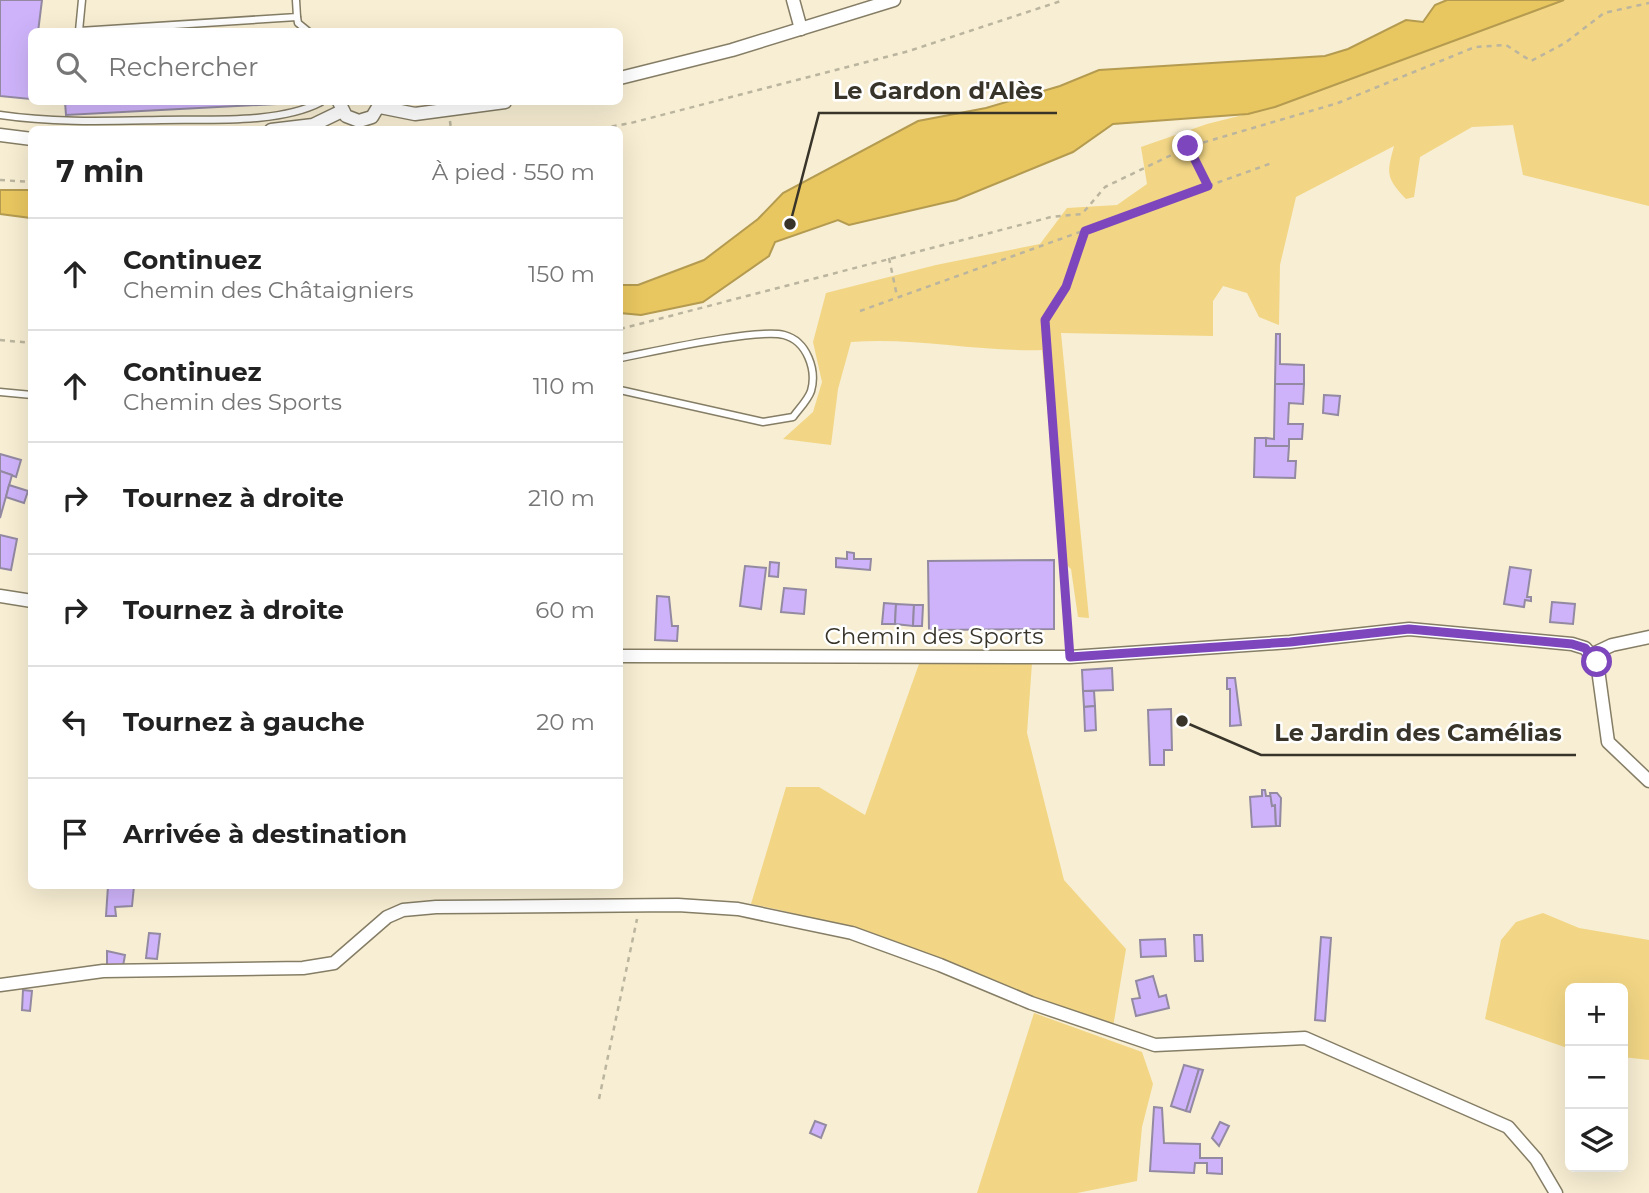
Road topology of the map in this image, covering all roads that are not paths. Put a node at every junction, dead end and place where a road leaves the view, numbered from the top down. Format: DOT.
graph roads {
  1 [pos="82,0"];
  2 [pos="296,0"];
  3 [pos="793,0"];
  4 [pos="894,0"];
  5 [pos="297,17"];
  6 [pos="79,28"];
  7 [pos="126,28"];
  8 [pos="304,28"];
  9 [pos="801,29"];
  10 [pos="623,77"];
  11 [pos="312,105"];
  12 [pos="380,105"];
  13 [pos="384,105"];
  14 [pos="482,105"];
  15 [pos="340,106"];
  16 [pos="0,115"];
  17 [pos="305,126"];
  18 [pos="0,135"];
  19 [pos="28,138"];
  20 [pos="623,357"];
  21 [pos="623,391"];
  22 [pos="0,392"];
  23 [pos="28,395"];
  24 [pos="0,596"];
  25 [pos="28,600"];
  26 [pos="1649,637"];
  27 [pos="1593,654"];
  28 [pos="623,656"];
  29 [pos="1649,781"];
  30 [pos="0,985"];
  31 [pos="1556,1193"];
  1 -- 6 [label="lane"];
  2 -- 5 [label="lane"];
  3 -- 9 [label="street"];
  4 -- 9 [label="street"];
  5 -- 7 [label="lane"];
  5 -- 8 [label="lane"];
  9 -- 10 [label="street"];
  11 -- 16 [label="lane"];
  12 -- 15 [label="street"];
  13 -- 14 [label="street"];
  15 -- 17 [label="street"];
  18 -- 19 [label="street"];
  20 -- 21 [label="lane"];
  22 -- 23 [label="lane"];
  24 -- 25 [label="street"];
  26 -- 27 [label="street"];
  27 -- 28 [label="street, Chemin des Sports"];
  27 -- 29 [label="street"];
  30 -- 31 [label="street"];
}
